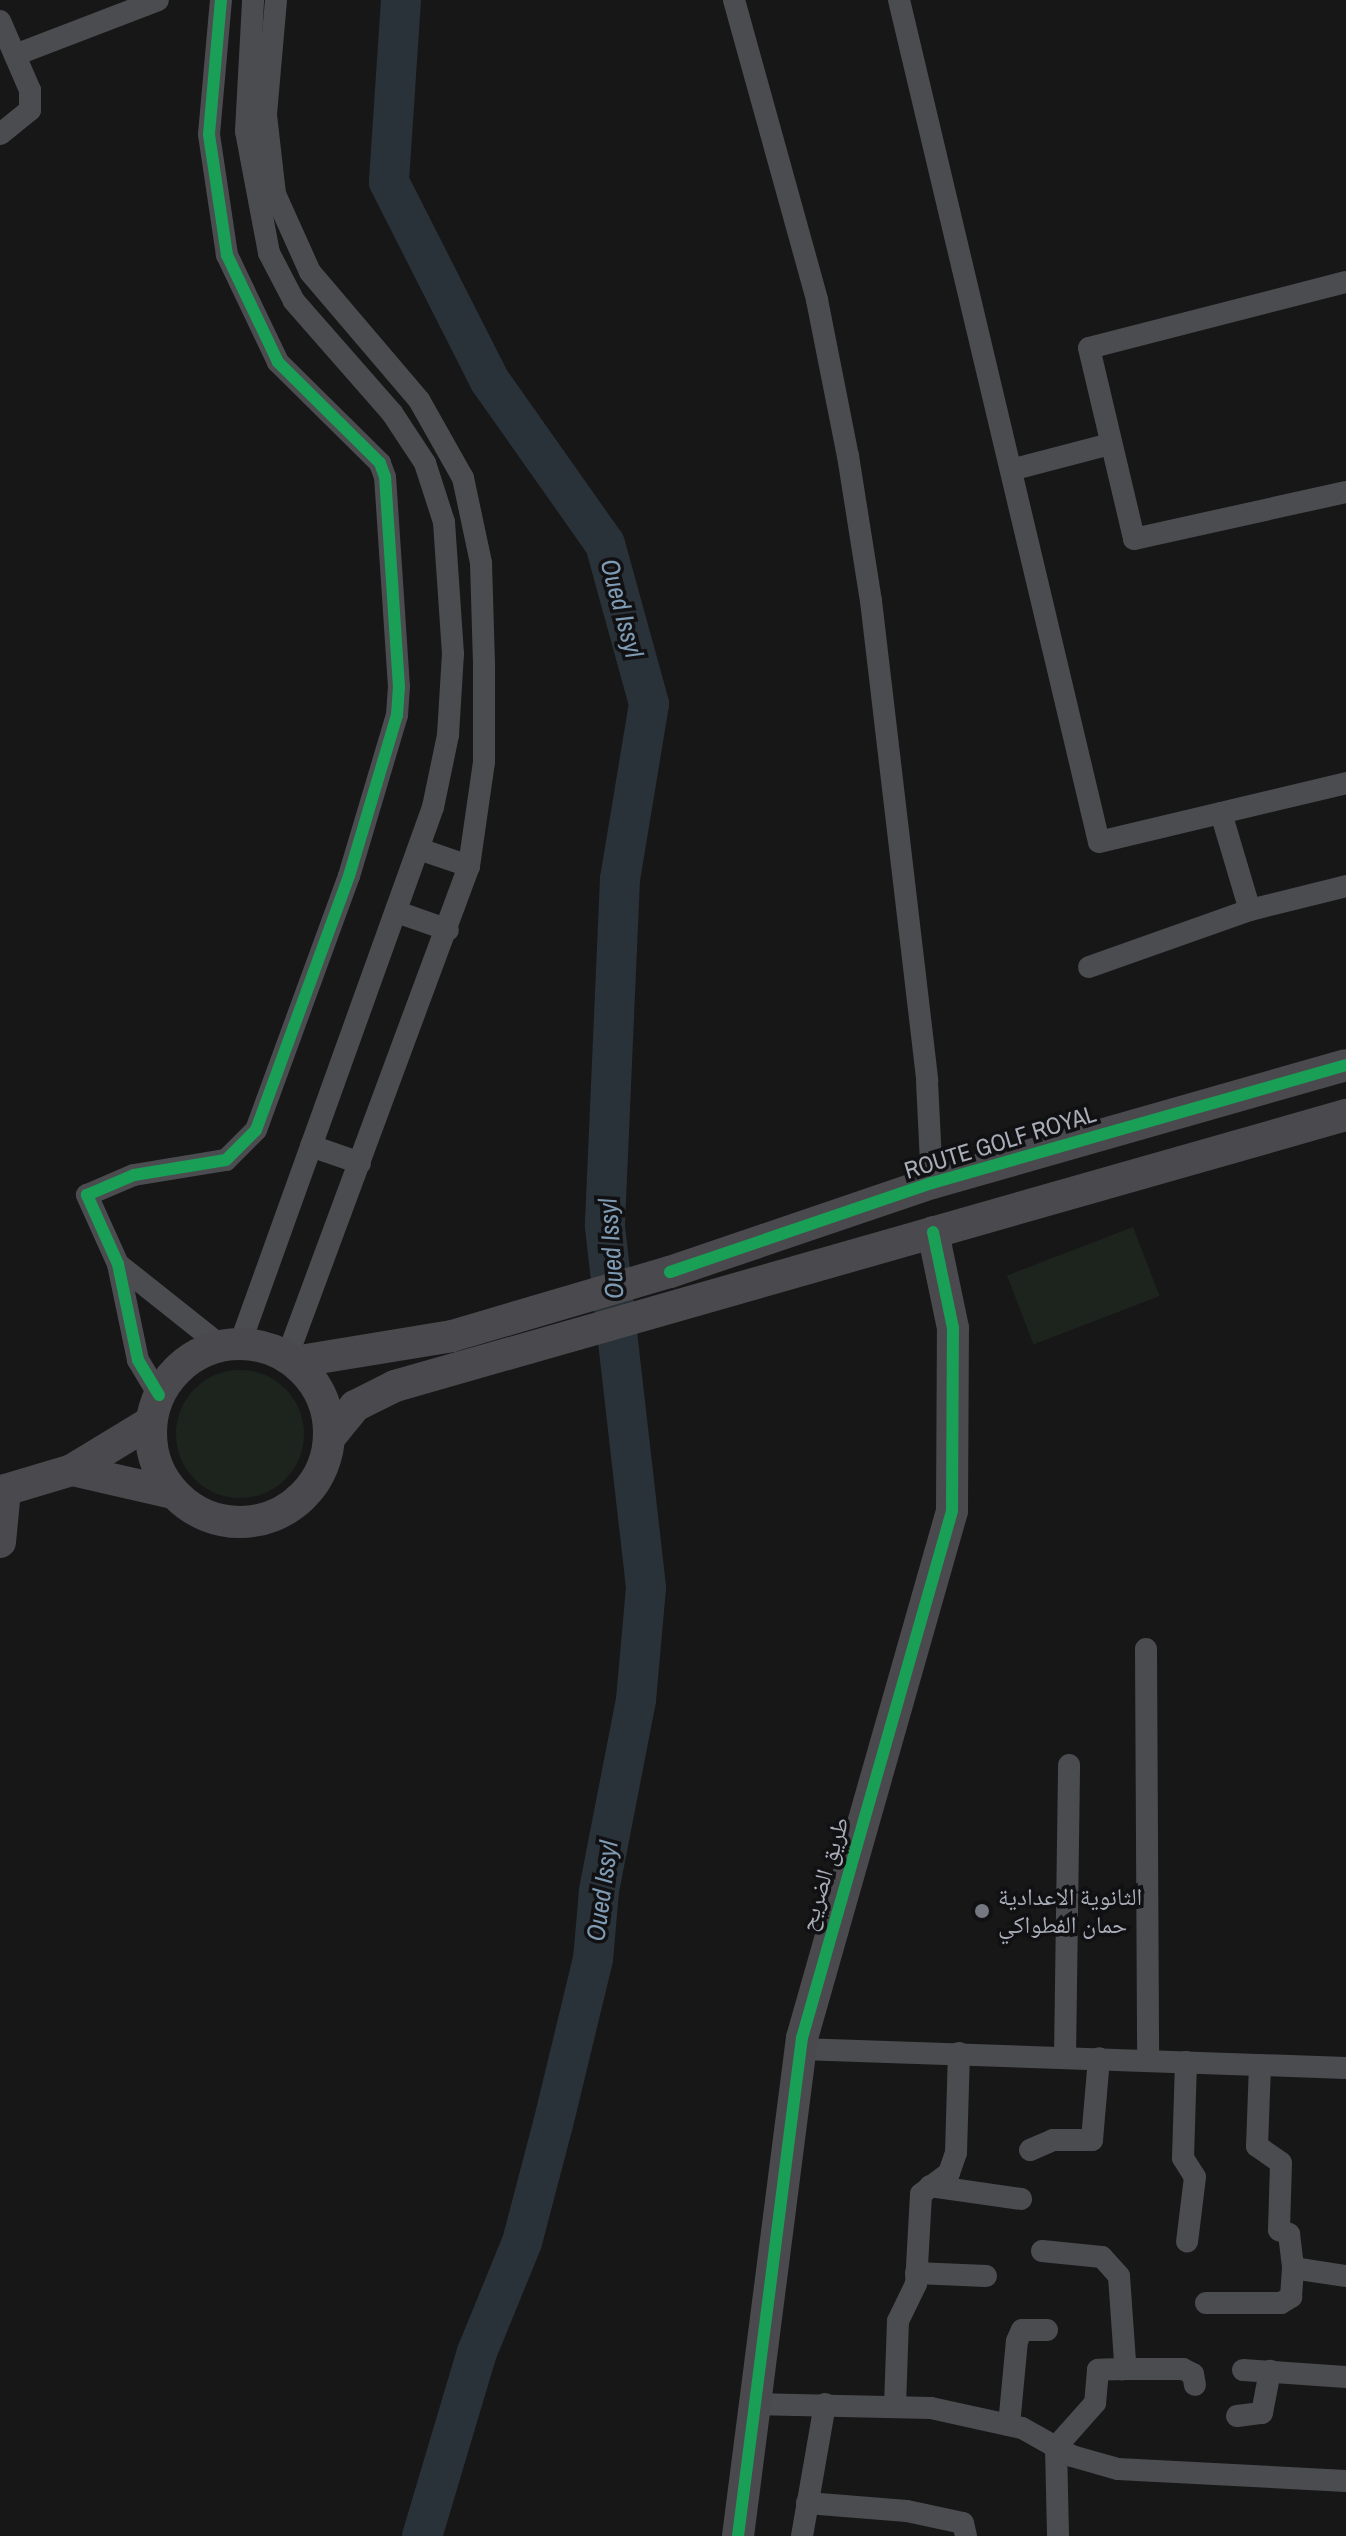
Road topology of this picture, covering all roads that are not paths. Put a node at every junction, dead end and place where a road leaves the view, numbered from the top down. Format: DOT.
graph roads {
  1 [pos="158,0"];
  2 [pos="221,0"];
  3 [pos="253,0"];
  4 [pos="276,0"];
  5 [pos="734,0"];
  6 [pos="899,0"];
  7 [pos="0,21"];
  8 [pos="15,55"];
  9 [pos="0,134"];
  10 [pos="1346,282"];
  11 [pos="1110,444"];
  12 [pos="1011,470"];
  13 [pos="1346,492"];
  14 [pos="1346,783"];
  15 [pos="1221,813"];
  16 [pos="419,849"];
  17 [pos="469,866"];
  18 [pos="1346,886"];
  19 [pos="1250,910"];
  20 [pos="397,912"];
  21 [pos="448,930"];
  22 [pos="1089,967"];
  23 [pos="1346,1065"];
  24 [pos="1346,1115"];
  25 [pos="311,1146"];
  26 [pos="360,1163"];
  27 [pos="932,1183"];
  28 [pos="933,1232"];
  29 [pos="118,1264"];
  30 [pos="231,1345"];
  31 [pos="290,1359"];
  32 [pos="155,1408"];
  33 [pos="330,1437"];
  34 [pos="72,1470"];
  35 [pos="3,1491"];
  36 [pos="173,1493"];
  37 [pos="0,1542"];
  38 [pos="1146,1649"];
  39 [pos="1069,1765"];
  40 [pos="800,2049"];
  41 [pos="959,2053"];
  42 [pos="1065,2057"];
  43 [pos="1099,2058"];
  44 [pos="1148,2060"];
  45 [pos="1186,2062"];
  46 [pos="1260,2065"];
  47 [pos="1346,2068"];
  48 [pos="1030,2150"];
  49 [pos="930,2186"];
  50 [pos="1021,2199"];
  51 [pos="1187,2242"];
  52 [pos="1042,2251"];
  53 [pos="1293,2268"];
  54 [pos="916,2273"];
  55 [pos="986,2276"];
  56 [pos="1346,2276"];
  57 [pos="1206,2303"];
  58 [pos="1047,2330"];
  59 [pos="1122,2369"];
  60 [pos="1243,2370"];
  61 [pos="1270,2371"];
  62 [pos="1346,2377"];
  63 [pos="1195,2385"];
  64 [pos="754,2404"];
  65 [pos="825,2404"];
  66 [pos="895,2406"];
  67 [pos="1237,2416"];
  68 [pos="1009,2425"];
  69 [pos="1056,2447"];
  70 [pos="1346,2481"];
  71 [pos="807,2503"];
  72 [pos="738,2536"];
  73 [pos="802,2536"];
  74 [pos="966,2536"];
  75 [pos="1058,2536"];
  1 -- 8 [label="street"];
  2 -- 29 [label="street"];
  3 -- 16 [label="street"];
  4 -- 17 [label="street"];
  5 -- 27 [label="street"];
  6 -- 12 [label="street"];
  7 -- 8 [label="street"];
  8 -- 9 [label="street"];
  10 -- 11 [label="street"];
  11 -- 12 [label="street"];
  11 -- 13 [label="street"];
  12 -- 15 [label="street"];
  14 -- 15 [label="street"];
  15 -- 19 [label="street"];
  16 -- 17 [label="street"];
  16 -- 20 [label="street"];
  17 -- 21 [label="street"];
  18 -- 19 [label="street"];
  19 -- 22 [label="street"];
  20 -- 21 [label="street"];
  20 -- 25 [label="street"];
  21 -- 26 [label="street"];
  23 -- 27 [label="street, ROUTE GOLF ROYAL"];
  24 -- 28 [label="street"];
  25 -- 26 [label="street"];
  25 -- 30 [label="street"];
  26 -- 31 [label="street"];
  27 -- 31 [label="street, ROUTE GOLF ROYAL"];
  28 -- 33 [label="street"];
  28 -- 40 [label="street, طريق الضريح"];
  29 -- 30 [label="street"];
  29 -- 32 [label="street"];
  30 -- 31 [label="street"];
  30 -- 32 [label="street"];
  31 -- 33 [label="street"];
  32 -- 34 [label="street"];
  32 -- 36 [label="street"];
  33 -- 36 [label="street"];
  34 -- 35 [label="street"];
  34 -- 36 [label="street"];
  35 -- 37 [label="street"];
  38 -- 44 [label="street"];
  39 -- 42 [label="street"];
  40 -- 41 [label="street"];
  40 -- 64 [label="street, طريق الضريح"];
  41 -- 42 [label="street"];
  41 -- 49 [label="street"];
  42 -- 43 [label="street"];
  43 -- 44 [label="street"];
  43 -- 48 [label="street"];
  44 -- 45 [label="street"];
  45 -- 46 [label="street"];
  45 -- 51 [label="street"];
  46 -- 47 [label="street"];
  46 -- 53 [label="street"];
  49 -- 50 [label="street"];
  49 -- 54 [label="street"];
  52 -- 59 [label="street"];
  53 -- 56 [label="street"];
  53 -- 57 [label="street"];
  54 -- 55 [label="street"];
  54 -- 66 [label="street"];
  58 -- 68 [label="street"];
  59 -- 63 [label="street"];
  59 -- 69 [label="street"];
  60 -- 61 [label="street"];
  61 -- 62 [label="street"];
  61 -- 67 [label="street"];
  64 -- 65 [label="street"];
  64 -- 72 [label="street, طريق الضريح"];
  65 -- 66 [label="street"];
  65 -- 71 [label="street"];
  66 -- 68 [label="street"];
  68 -- 69 [label="street"];
  69 -- 70 [label="street"];
  69 -- 75 [label="street"];
  71 -- 73 [label="street"];
  71 -- 74 [label="street"];
}
